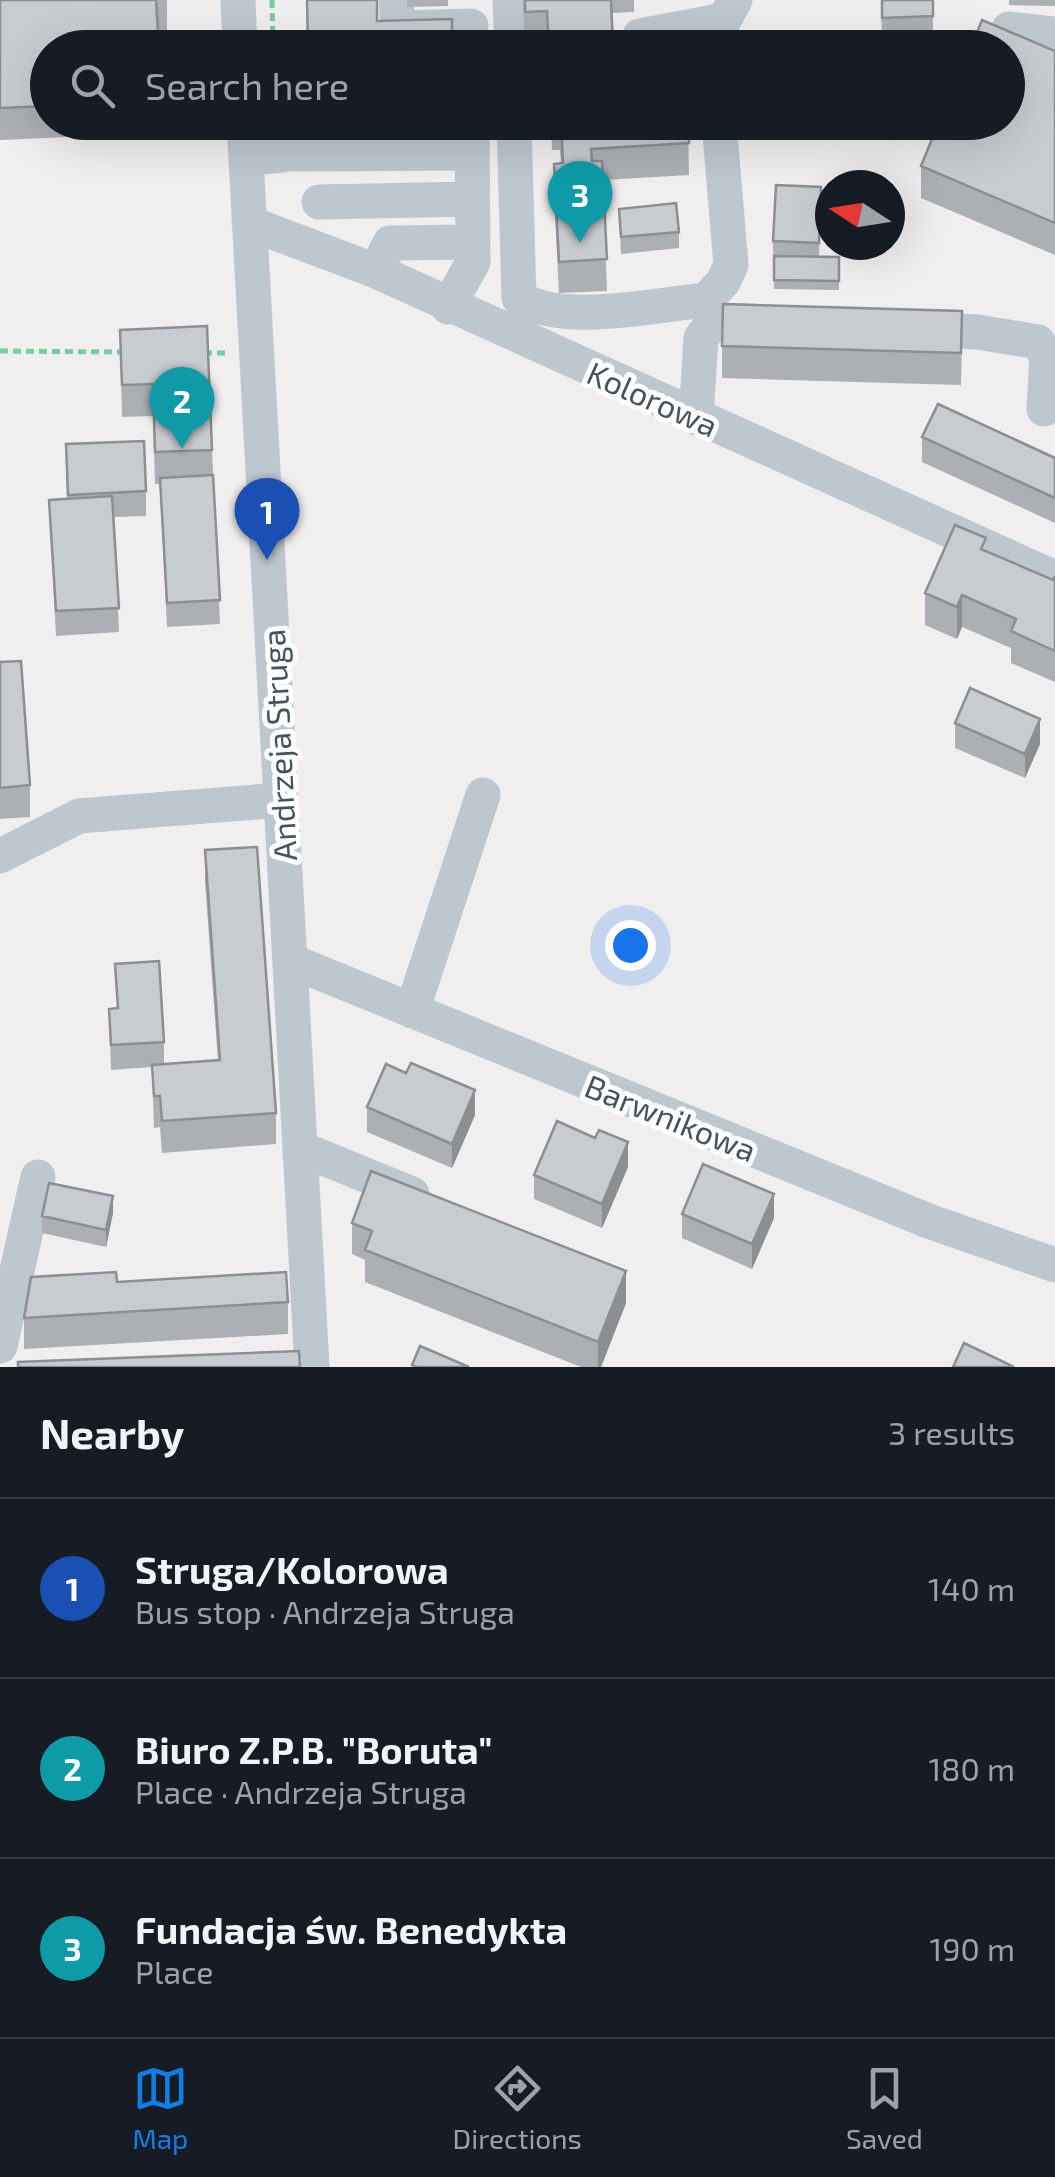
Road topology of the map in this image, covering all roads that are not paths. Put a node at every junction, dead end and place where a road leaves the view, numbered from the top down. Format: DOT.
graph roads {
  1 [pos="238,0"];
  2 [pos="396,0"];
  3 [pos="510,0"];
  4 [pos="735,0"];
  5 [pos="471,25"];
  6 [pos="239,30"];
  7 [pos="511,30"];
  8 [pos="672,30"];
  9 [pos="1025,31"];
  10 [pos="1055,34"];
  11 [pos="245,140"];
  12 [pos="459,140"];
  13 [pos="472,140"];
  14 [pos="515,140"];
  15 [pos="721,140"];
  16 [pos="359,156"];
  17 [pos="246,159"];
  18 [pos="472,199"];
  19 [pos="374,201"];
  20 [pos="319,202"];
  21 [pos="249,223"];
  22 [pos="472,242"];
  23 [pos="382,257"];
  24 [pos="448,306"];
  25 [pos="809,324"];
  26 [pos="884,328"];
  27 [pos="1044,409"];
  28 [pos="696,418"];
  29 [pos="1055,578"];
  30 [pos="484,795"];
  31 [pos="281,800"];
  32 [pos="0,856"];
  33 [pos="291,960"];
  34 [pos="412,1012"];
  35 [pos="300,1154"];
  36 [pos="38,1177"];
  37 [pos="443,1207"];
  38 [pos="12,1242"];
  39 [pos="1055,1266"];
  40 [pos="0,1346"];
  41 [pos="272,1362"];
  42 [pos="311,1364"];
  1 -- 6 [label="street"];
  2 -- 5 [label="street"];
  3 -- 7 [label="street"];
  4 -- 8 [label="street"];
  9 -- 10 [label="street"];
  11 -- 17 [label="street, Andrzeja Struga"];
  12 -- 16 [label="street"];
  13 -- 18 [label="street"];
  14 -- 15 [label="street"];
  16 -- 17 [label="street"];
  16 -- 19 [label="street"];
  17 -- 21 [label="street, Andrzeja Struga"];
  18 -- 19 [label="street"];
  18 -- 22 [label="street"];
  19 -- 20 [label="street"];
  19 -- 23 [label="street"];
  21 -- 23 [label="street, Kolorowa"];
  21 -- 31 [label="street, Andrzeja Struga"];
  22 -- 23 [label="street"];
  22 -- 24 [label="street"];
  23 -- 24 [label="street, Kolorowa"];
  24 -- 28 [label="street, Kolorowa"];
  25 -- 28 [label="street"];
  26 -- 27 [label="street"];
  28 -- 29 [label="street, Kolorowa"];
  30 -- 34 [label="street"];
  31 -- 32 [label="street"];
  31 -- 33 [label="street, Andrzeja Struga"];
  33 -- 34 [label="street, Barwnikowa"];
  33 -- 35 [label="street, Andrzeja Struga"];
  34 -- 39 [label="street, Barwnikowa"];
  35 -- 37 [label="street"];
  35 -- 42 [label="street, Andrzeja Struga"];
  36 -- 38 [label="street"];
  38 -- 40 [label="street"];
  41 -- 42 [label="street"];
}
